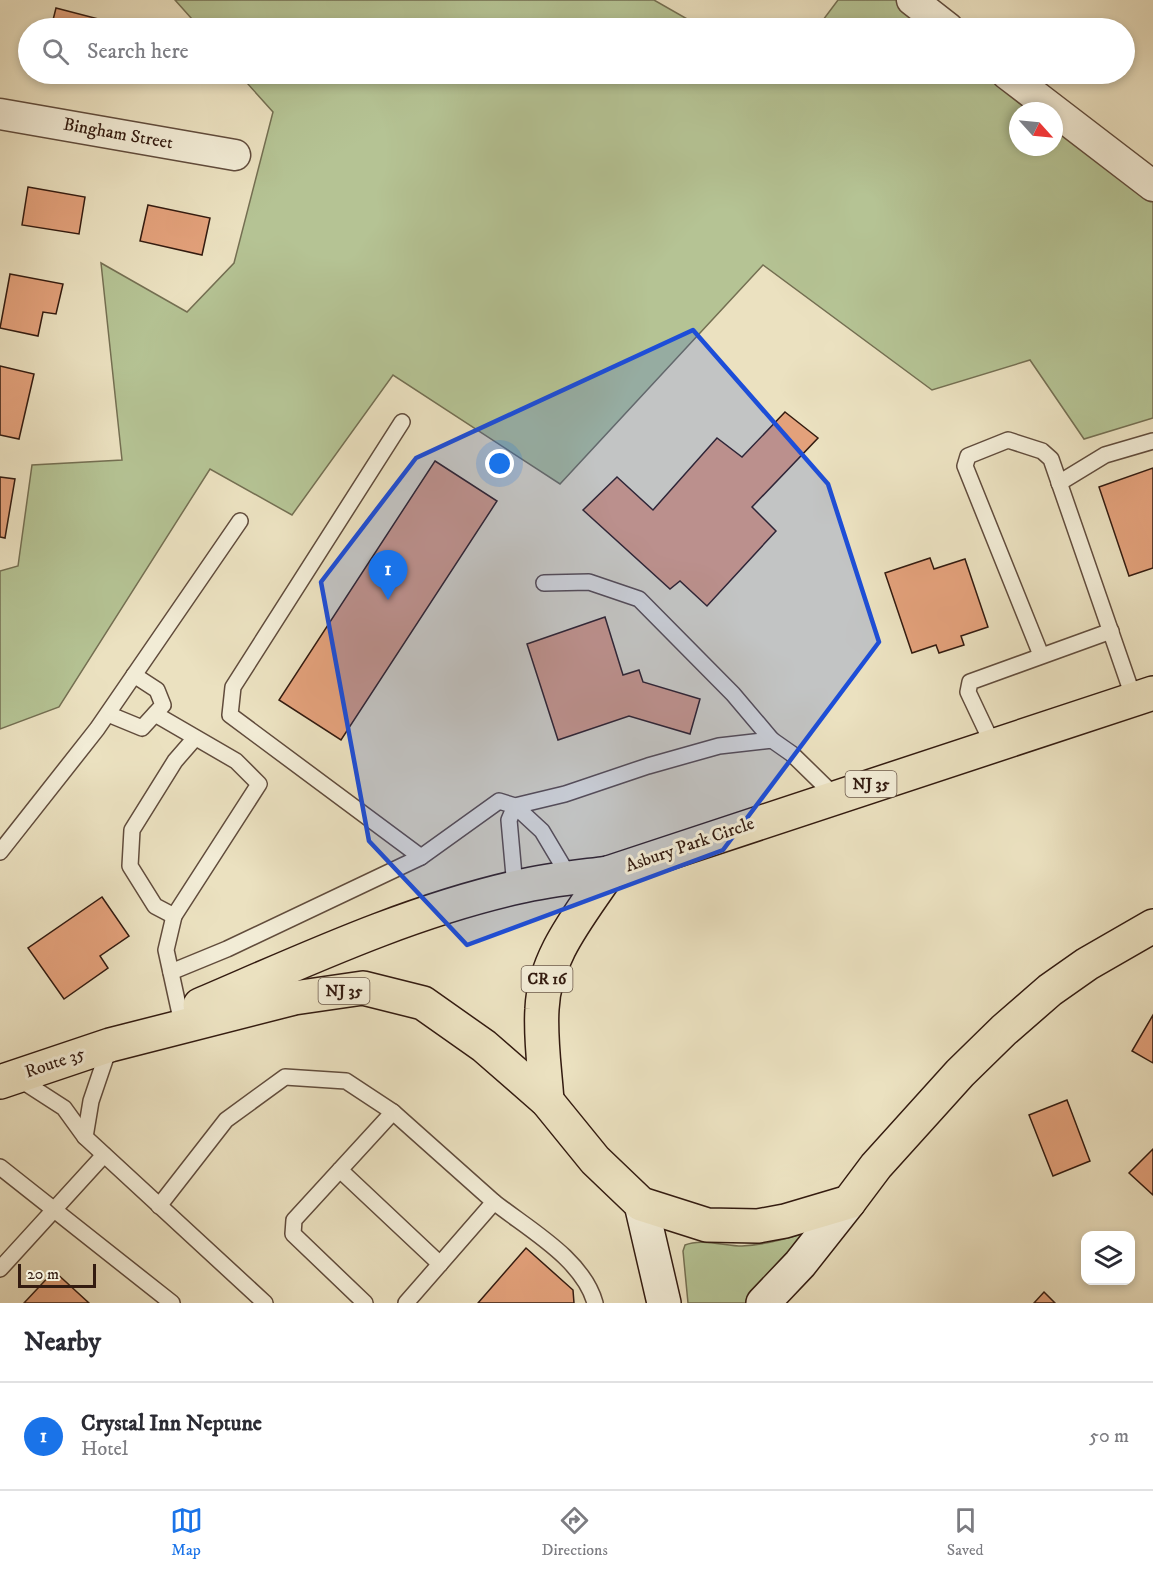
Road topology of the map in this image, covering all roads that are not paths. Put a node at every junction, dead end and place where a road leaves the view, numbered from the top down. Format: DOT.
graph roads {
  1 [pos="912,0"];
  2 [pos="935,18"];
  3 [pos="1020,84"];
  4 [pos="0,114"];
  5 [pos="235,154"];
  6 [pos="1153,186"];
  7 [pos="402,422"];
  8 [pos="1153,441"];
  9 [pos="1059,483"];
  10 [pos="240,521"];
  11 [pos="544,583"];
  12 [pos="1111,631"];
  13 [pos="1041,655"];
  14 [pos="134,675"];
  15 [pos="1147,694"];
  16 [pos="108,714"];
  17 [pos="155,714"];
  18 [pos="195,738"];
  19 [pos="772,740"];
  20 [pos="993,745"];
  21 [pos="835,796"];
  22 [pos="515,806"];
  23 [pos="0,852"];
  24 [pos="421,857"];
  25 [pos="608,873"];
  26 [pos="570,878"];
  27 [pos="515,887"];
  28 [pos="174,916"];
  29 [pos="1153,927"];
  30 [pos="171,972"];
  31 [pos="180,1014"];
  32 [pos="110,1045"];
  33 [pos="8,1079"];
  34 [pos="547,1101"];
  35 [pos="393,1112"];
  36 [pos="85,1137"];
  37 [pos="104,1155"];
  38 [pos="0,1167"];
  39 [pos="340,1170"];
  40 [pos="494,1202"];
  41 [pos="849,1202"];
  42 [pos="641,1204"];
  43 [pos="159,1206"];
  44 [pos="54,1210"];
  45 [pos="440,1264"];
  46 [pos="0,1269"];
  47 [pos="172,1303"];
  48 [pos="265,1303"];
  49 [pos="365,1303"];
  50 [pos="406,1303"];
  51 [pos="595,1303"];
  52 [pos="664,1303"];
  53 [pos="763,1303"];
  1 -- 2 [label="street"];
  3 -- 6 [label="street"];
  4 -- 5 [label="street, Bingham Street"];
  7 -- 24 [label="lane"];
  8 -- 9 [label="lane"];
  9 -- 12 [label="lane"];
  9 -- 13 [label="lane"];
  10 -- 14 [label="lane"];
  11 -- 19 [label="lane"];
  12 -- 13 [label="lane"];
  12 -- 15 [label="lane"];
  13 -- 20 [label="lane"];
  14 -- 16 [label="lane"];
  14 -- 17 [label="lane"];
  15 -- 20 [label="main road, Asbury Park Circle / NJ 35"];
  16 -- 17 [label="lane"];
  16 -- 23 [label="lane"];
  17 -- 18 [label="lane"];
  18 -- 28 [label="lane"];
  18 -- 28 [label="lane"];
  19 -- 21 [label="lane"];
  19 -- 22 [label="lane"];
  20 -- 21 [label="main road, Asbury Park Circle / NJ 35"];
  21 -- 25 [label="main road, Asbury Park Circle / NJ 35"];
  22 -- 24 [label="lane"];
  22 -- 26 [label="lane"];
  22 -- 27 [label="lane"];
  24 -- 30 [label="lane"];
  25 -- 26 [label="main road, NJ 35"];
  25 -- 34 [label="main road, Asbury Park Circle / CR 16"];
  26 -- 27 [label="main road, NJ 35"];
  27 -- 31 [label="main road, NJ 35"];
  28 -- 30 [label="lane"];
  29 -- 41 [label="main road"];
  30 -- 31 [label="lane"];
  31 -- 32 [label="main road, NJ 35"];
  32 -- 33 [label="main road, Route 35 / NJ 35"];
  32 -- 34 [label="main road, NJ 35"];
  32 -- 36 [label="lane"];
  33 -- 36 [label="lane"];
  34 -- 42 [label="main road, NJ 35"];
  35 -- 39 [label="lane"];
  35 -- 40 [label="lane"];
  35 -- 43 [label="lane"];
  36 -- 37 [label="lane"];
  37 -- 43 [label="lane"];
  37 -- 44 [label="lane"];
  38 -- 44 [label="lane"];
  39 -- 45 [label="lane"];
  39 -- 49 [label="lane"];
  40 -- 45 [label="lane"];
  40 -- 51 [label="lane"];
  41 -- 42 [label="main road, NJ 35"];
  41 -- 53 [label="main road"];
  42 -- 52 [label="main road"];
  43 -- 48 [label="lane"];
  44 -- 46 [label="lane"];
  44 -- 47 [label="lane"];
  45 -- 50 [label="lane"];
}
